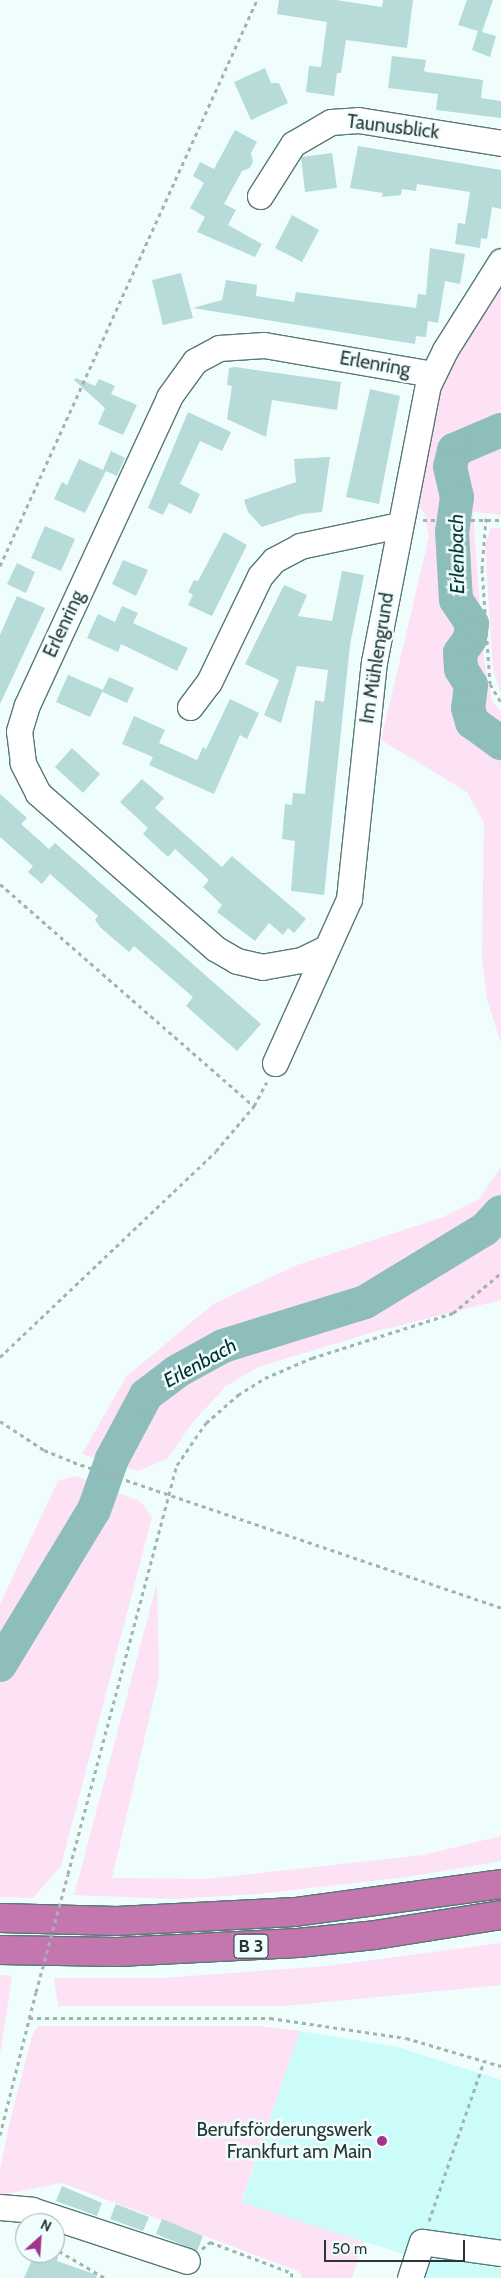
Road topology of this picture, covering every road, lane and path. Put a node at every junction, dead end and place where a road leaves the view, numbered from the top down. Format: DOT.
graph roads {
  1 [pos="257,0"];
  2 [pos="501,143"];
  3 [pos="260,196"];
  4 [pos="501,261"];
  5 [pos="432,374"];
  6 [pos="486,518"];
  7 [pos="501,520"];
  8 [pos="411,523"];
  9 [pos="0,566"];
  10 [pos="501,702"];
  11 [pos="190,707"];
  12 [pos="0,884"];
  13 [pos="326,948"];
  14 [pos="276,1063"];
  15 [pos="254,1106"];
  16 [pos="501,1273"];
  17 [pos="0,1357"];
  18 [pos="0,1421"];
  19 [pos="169,1496"];
  20 [pos="501,1608"];
  21 [pos="501,1884"];
  22 [pos="501,1915"];
  23 [pos="0,1918"];
  24 [pos="0,1950"];
  25 [pos="29,2018"];
  26 [pos="484,2061"];
  27 [pos="501,2066"];
  28 [pos="0,2135"];
  29 [pos="0,2207"];
  30 [pos="68,2222"];
  31 [pos="422,2242"];
  32 [pos="501,2253"];
  33 [pos="187,2261"];
  34 [pos="105,2278"];
  35 [pos="291,2278"];
  36 [pos="410,2278"];
  1 -- 9 [label="path"];
  2 -- 3 [label="street, Taunusblick"];
  4 -- 5 [label="street, Im Mühlengrund"];
  5 -- 8 [label="street, Im Mühlengrund"];
  5 -- 13 [label="street, Erlenring"];
  6 -- 7 [label="path"];
  6 -- 8 [label="path"];
  6 -- 10 [label="path"];
  8 -- 11 [label="street"];
  8 -- 13 [label="street, Im Mühlengrund"];
  12 -- 15 [label="path"];
  13 -- 14 [label="street, Im Mühlengrund"];
  14 -- 15 [label="path"];
  15 -- 17 [label="path"];
  16 -- 19 [label="path"];
  18 -- 19 [label="path"];
  19 -- 20 [label="path"];
  19 -- 25 [label="path, bridge"];
  21 -- 23 [label="highway, B 3"];
  22 -- 24 [label="highway, B 3"];
  25 -- 26 [label="path"];
  25 -- 28 [label="path"];
  26 -- 27 [label="path"];
  26 -- 31 [label="path"];
  29 -- 30 [label="street"];
  30 -- 33 [label="street"];
  30 -- 34 [label="path"];
  31 -- 32 [label="street"];
  31 -- 36 [label="street"];
  33 -- 35 [label="path"];
}
